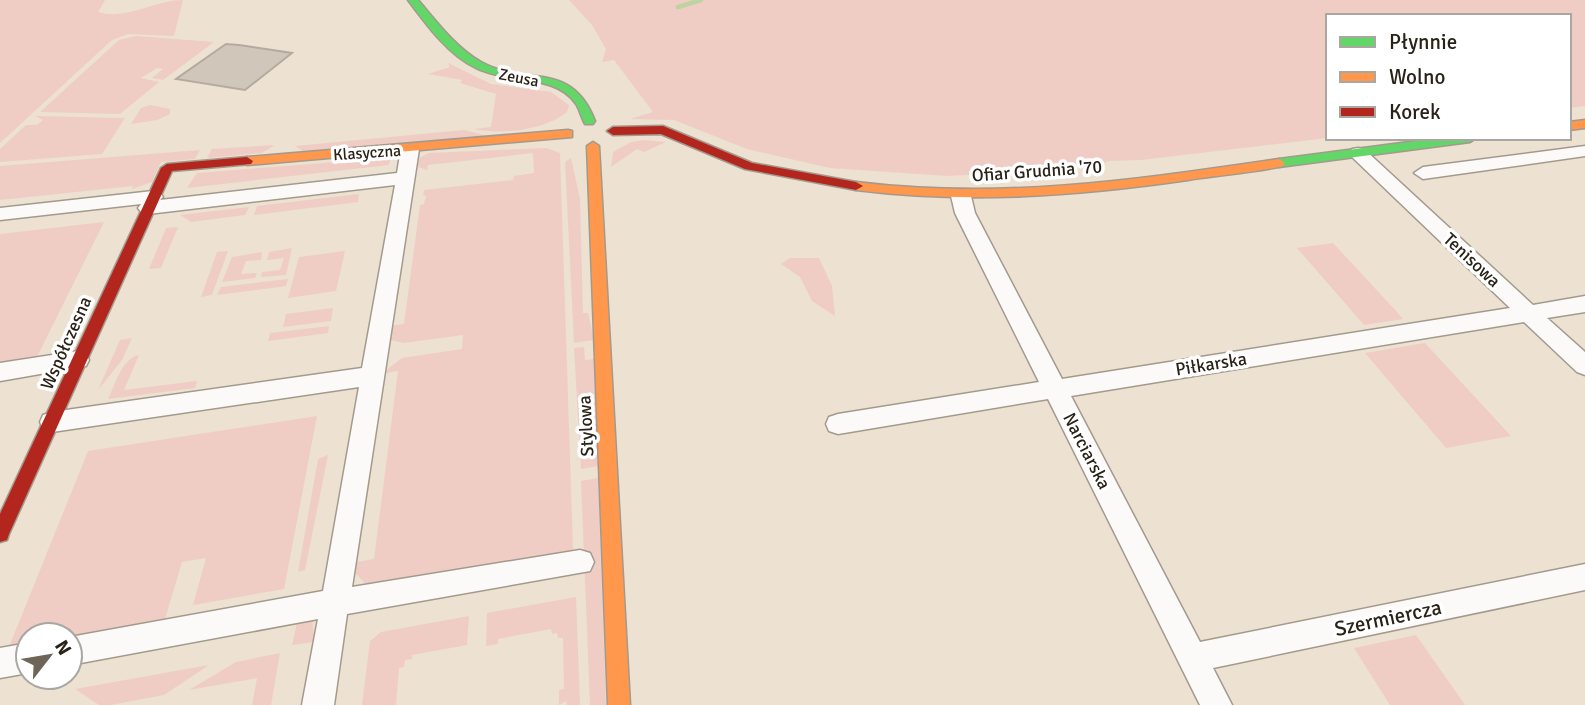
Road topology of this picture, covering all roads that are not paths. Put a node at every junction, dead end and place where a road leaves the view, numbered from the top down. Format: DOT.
graph roads {
  1 [pos="414,0"];
  2 [pos="589,121"];
  3 [pos="613,131"];
  4 [pos="568,134"];
  5 [pos="1455,140"];
  6 [pos="1532,140"];
  7 [pos="593,146"];
  8 [pos="410,149"];
  9 [pos="1585,151"];
  10 [pos="1359,153"];
  11 [pos="1551,155"];
  12 [pos="167,168"];
  13 [pos="1423,173"];
  14 [pos="403,178"];
  15 [pos="961,196"];
  16 [pos="151,202"];
  17 [pos="0,214"];
  18 [pos="1585,304"];
  19 [pos="1528,313"];
  20 [pos="78,360"];
  21 [pos="1585,366"];
  22 [pos="0,372"];
  23 [pos="371,376"];
  24 [pos="1056,390"];
  25 [pos="52,422"];
  26 [pos="838,424"];
  27 [pos="0,534"];
  28 [pos="580,562"];
  29 [pos="1585,578"];
  30 [pos="335,602"];
  31 [pos="84,648"];
  32 [pos="1192,658"];
  33 [pos="318,705"];
  34 [pos="619,705"];
  35 [pos="1216,705"];
  1 -- 2 [label="street, Zeusa"];
  2 -- 3 [label="street"];
  2 -- 4 [label="street"];
  3 -- 7 [label="street"];
  3 -- 15 [label="street, Ofiar Grudnia '70"];
  4 -- 7 [label="street"];
  4 -- 8 [label="street, Klasyczna"];
  5 -- 10 [label="street, Ofiar Grudnia '70"];
  6 -- 11 [label="street"];
  7 -- 34 [label="street, Stylowa"];
  8 -- 12 [label="street, Klasyczna"];
  8 -- 14 [label="street"];
  9 -- 11 [label="street"];
  10 -- 15 [label="street, Ofiar Grudnia '70"];
  10 -- 19 [label="street, Tenisowa"];
  11 -- 13 [label="street"];
  12 -- 16 [label="street, Współczesna"];
  14 -- 16 [label="street"];
  14 -- 23 [label="street"];
  15 -- 24 [label="street, Narciarska"];
  16 -- 17 [label="street"];
  16 -- 20 [label="street, Współczesna"];
  18 -- 19 [label="street, Piłkarska"];
  19 -- 21 [label="street, Tenisowa"];
  19 -- 24 [label="street, Piłkarska"];
  20 -- 22 [label="street"];
  20 -- 25 [label="street, Współczesna"];
  23 -- 25 [label="street"];
  23 -- 30 [label="street"];
  24 -- 26 [label="street, Piłkarska"];
  24 -- 32 [label="street, Narciarska"];
  25 -- 27 [label="street, Współczesna"];
  28 -- 30 [label="street"];
  29 -- 32 [label="street, Szermiercza"];
  30 -- 31 [label="street"];
  30 -- 33 [label="street"];
  32 -- 35 [label="street, Narciarska"];
}
